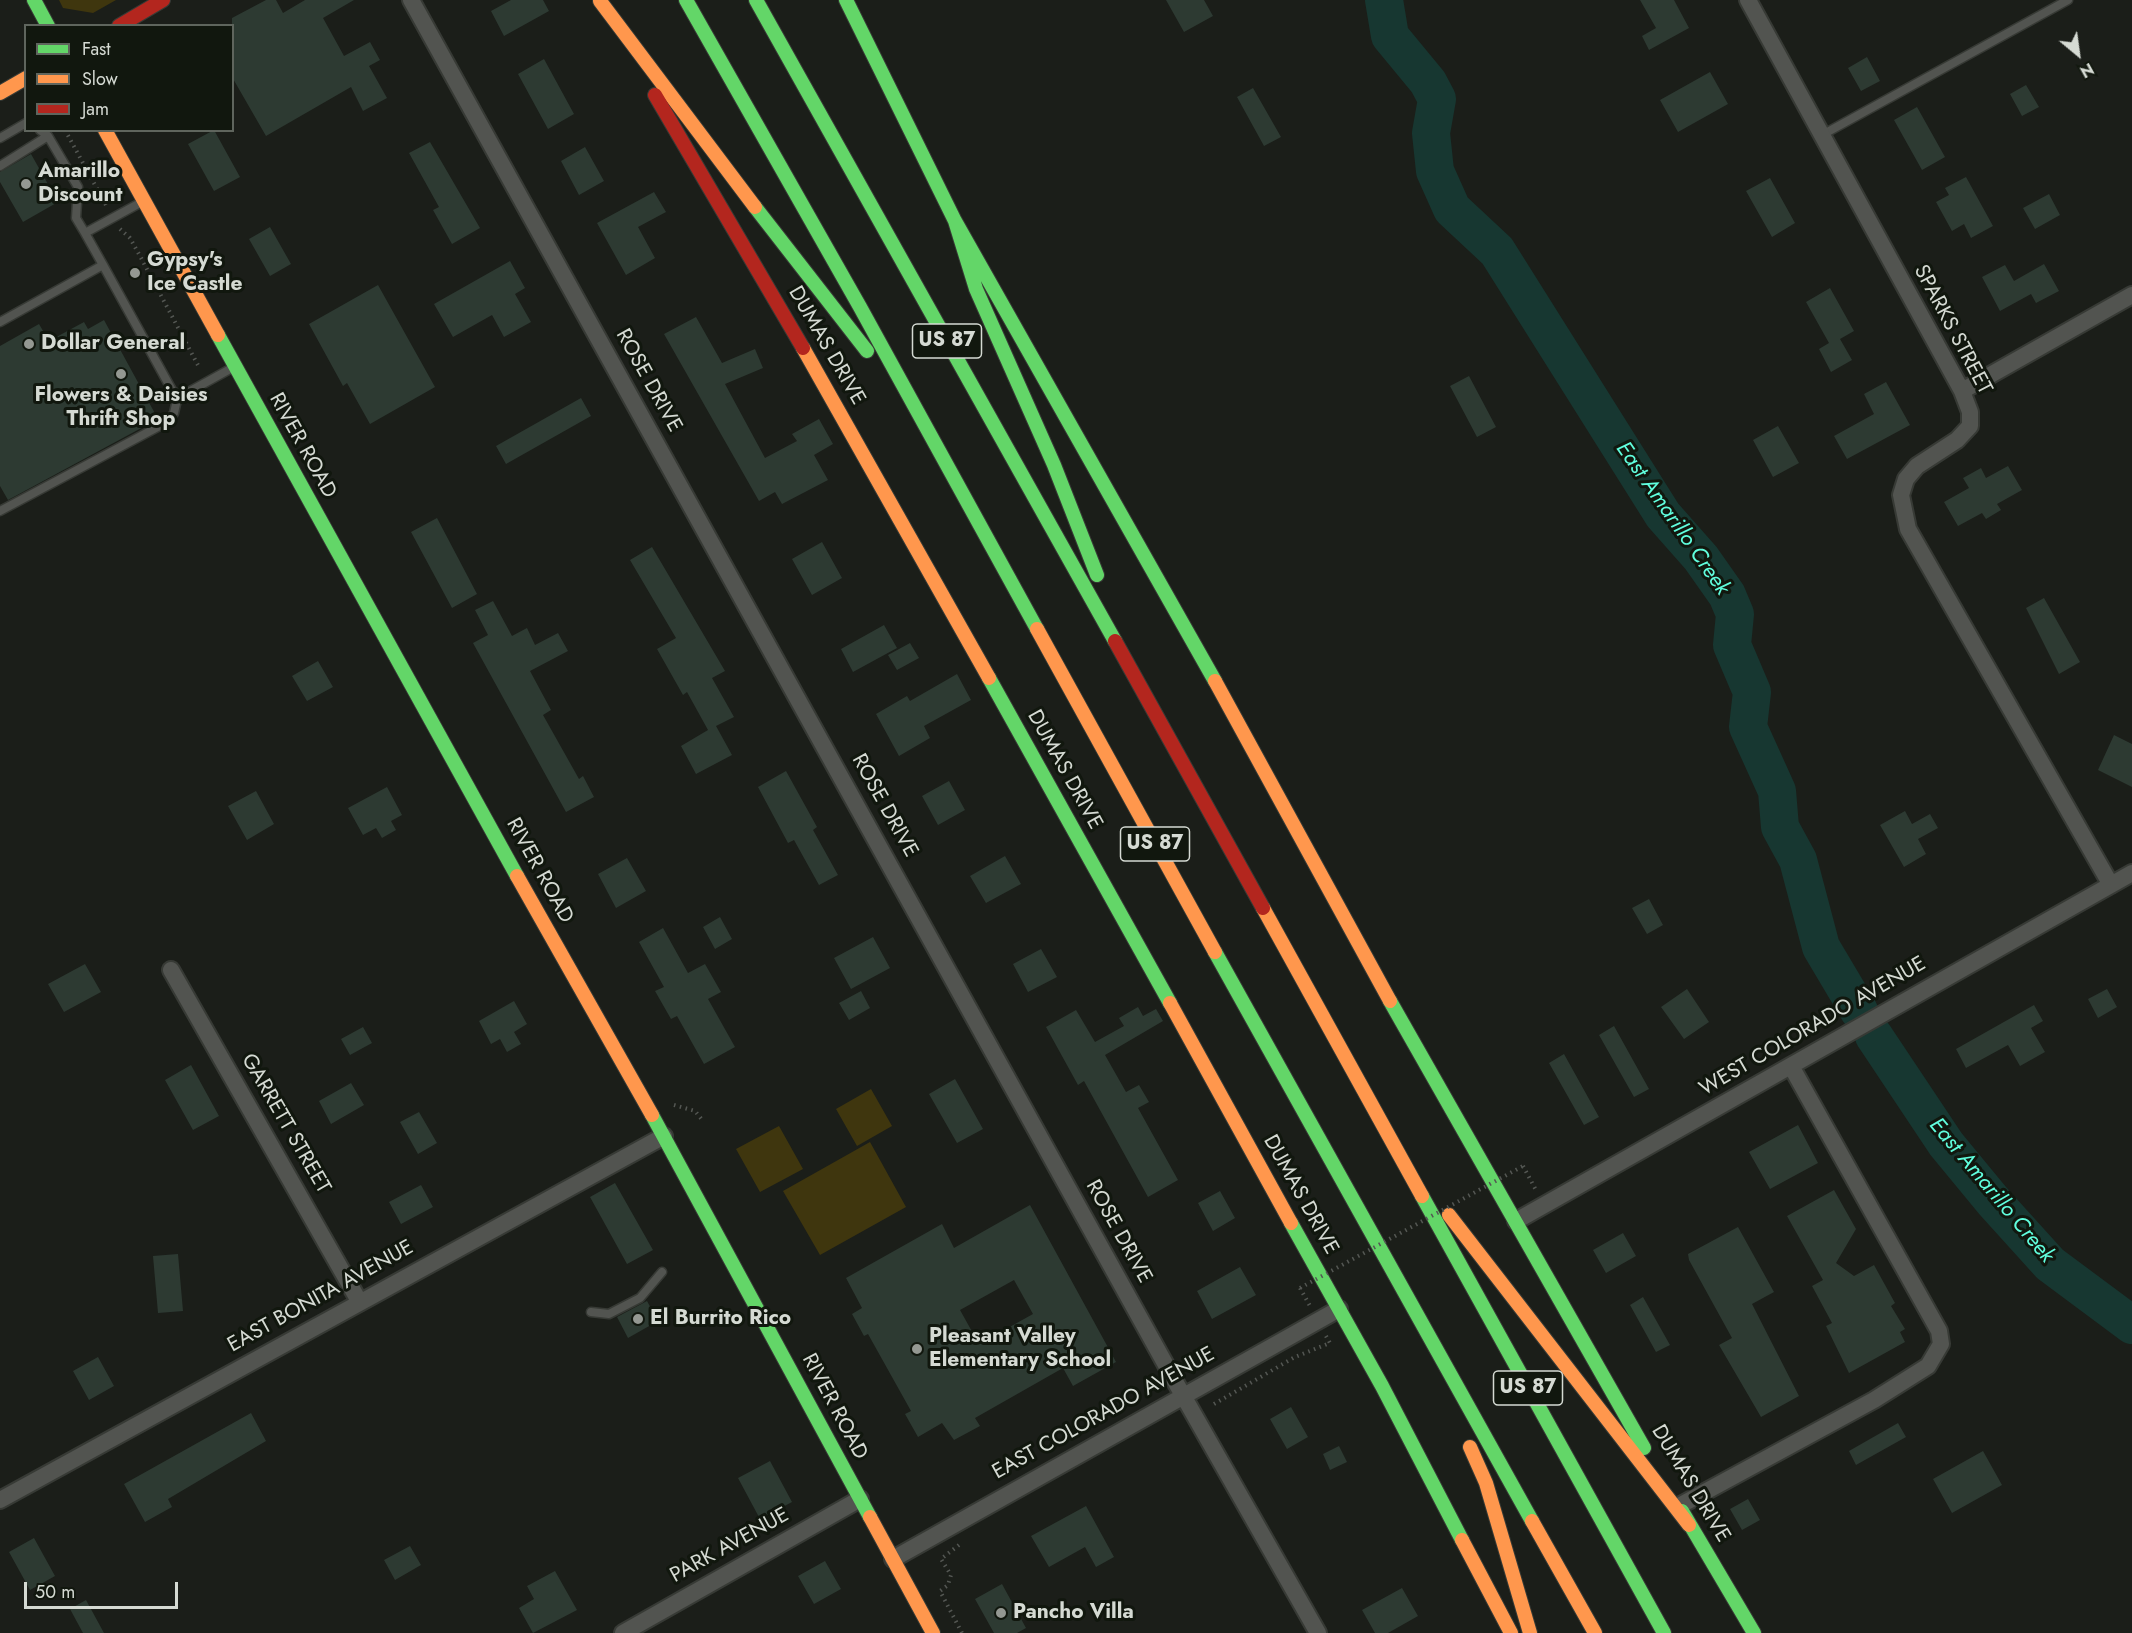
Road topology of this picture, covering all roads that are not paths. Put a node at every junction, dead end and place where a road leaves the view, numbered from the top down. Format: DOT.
graph roads {
  1 [pos="34,0"];
  2 [pos="163,0"];
  3 [pos="411,0"];
  4 [pos="686,0"];
  5 [pos="756,0"];
  6 [pos="846,0"];
  7 [pos="1748,0"];
  8 [pos="2068,0"];
  9 [pos="600,1"];
  10 [pos="47,24"];
  11 [pos="122,24"];
  12 [pos="24,79"];
  13 [pos="0,93"];
  14 [pos="24,124"];
  15 [pos="106,132"];
  16 [pos="44,133"];
  17 [pos="1822,135"];
  18 [pos="0,138"];
  19 [pos="0,166"];
  20 [pos="143,201"];
  21 [pos="955,221"];
  22 [pos="85,233"];
  23 [pos="103,266"];
  24 [pos="2132,295"];
  25 [pos="0,322"];
  26 [pos="234,367"];
  27 [pos="1962,391"];
  28 [pos="177,395"];
  29 [pos="923,424"];
  30 [pos="0,510"];
  31 [pos="1138,682"];
  32 [pos="2132,873"];
  33 [pos="2111,885"];
  34 [pos="171,970"];
  35 [pos="1791,1066"];
  36 [pos="664,1136"];
  37 [pos="1392,1142"];
  38 [pos="1516,1221"];
  39 [pos="1386,1263"];
  40 [pos="662,1272"];
  41 [pos="359,1301"];
  42 [pos="1339,1309"];
  43 [pos="591,1312"];
  44 [pos="1184,1396"];
  45 [pos="1448,1400"];
  46 [pos="1462,1431"];
  47 [pos="860,1499"];
  48 [pos="0,1500"];
  49 [pos="1679,1506"];
  50 [pos="1689,1525"];
  51 [pos="893,1559"];
  52 [pos="623,1633"];
  53 [pos="933,1633"];
  54 [pos="1318,1633"];
  55 [pos="1511,1633"];
  56 [pos="1530,1633"];
  57 [pos="1594,1633"];
  58 [pos="1664,1633"];
  59 [pos="1754,1633"];
  1 -- 10 [label="main road"];
  2 -- 11 [label="main road"];
  3 -- 44 [label="street, ROSE DRIVE"];
  4 -- 29 [label="main road, US 87"];
  5 -- 31 [label="main road, US 87"];
  6 -- 21 [label="main road, DUMAS DRIVE"];
  7 -- 17 [label="street, SPARKS STREET"];
  8 -- 17 [label="lane"];
  9 -- 29 [label="main road"];
  9 -- 42 [label="main road, DUMAS DRIVE"];
  12 -- 13 [label="main road"];
  14 -- 18 [label="lane"];
  15 -- 20 [label="main road, RIVER ROAD"];
  16 -- 19 [label="lane"];
  16 -- 22 [label="lane"];
  17 -- 27 [label="street, SPARKS STREET"];
  20 -- 22 [label="lane"];
  20 -- 26 [label="main road, RIVER ROAD"];
  21 -- 31 [label="main road"];
  21 -- 38 [label="main road, DUMAS DRIVE"];
  22 -- 23 [label="lane"];
  23 -- 25 [label="lane"];
  23 -- 28 [label="lane"];
  24 -- 27 [label="street"];
  26 -- 28 [label="lane"];
  26 -- 36 [label="main road, RIVER ROAD"];
  27 -- 33 [label="street, SPARKS STREET"];
  28 -- 30 [label="lane"];
  29 -- 39 [label="main road, US 87"];
  31 -- 37 [label="main road, US 87"];
  32 -- 33 [label="street, WEST COLORADO AVENUE"];
  33 -- 35 [label="street, WEST COLORADO AVENUE"];
  34 -- 41 [label="street, GARRETT STREET"];
  35 -- 38 [label="street, WEST COLORADO AVENUE"];
  35 -- 49 [label="street"];
  36 -- 41 [label="street, EAST BONITA AVENUE"];
  36 -- 47 [label="main road, RIVER ROAD"];
  37 -- 50 [label="main road"];
  37 -- 58 [label="main road, US 87"];
  38 -- 49 [label="main road, DUMAS DRIVE"];
  39 -- 45 [label="main road"];
  39 -- 57 [label="main road, US 87"];
  40 -- 43 [label="lane"];
  41 -- 48 [label="street, EAST BONITA AVENUE"];
  42 -- 44 [label="street, EAST COLORADO AVENUE"];
  42 -- 55 [label="main road, DUMAS DRIVE"];
  44 -- 51 [label="street, EAST COLORADO AVENUE"];
  44 -- 54 [label="street, ROSE DRIVE"];
  46 -- 56 [label="main road"];
  47 -- 51 [label="main road, RIVER ROAD"];
  47 -- 52 [label="street, PARK AVENUE"];
  49 -- 50 [label="main road, DUMAS DRIVE"];
  50 -- 59 [label="main road, DUMAS DRIVE"];
  51 -- 53 [label="main road, RIVER ROAD"];
}
